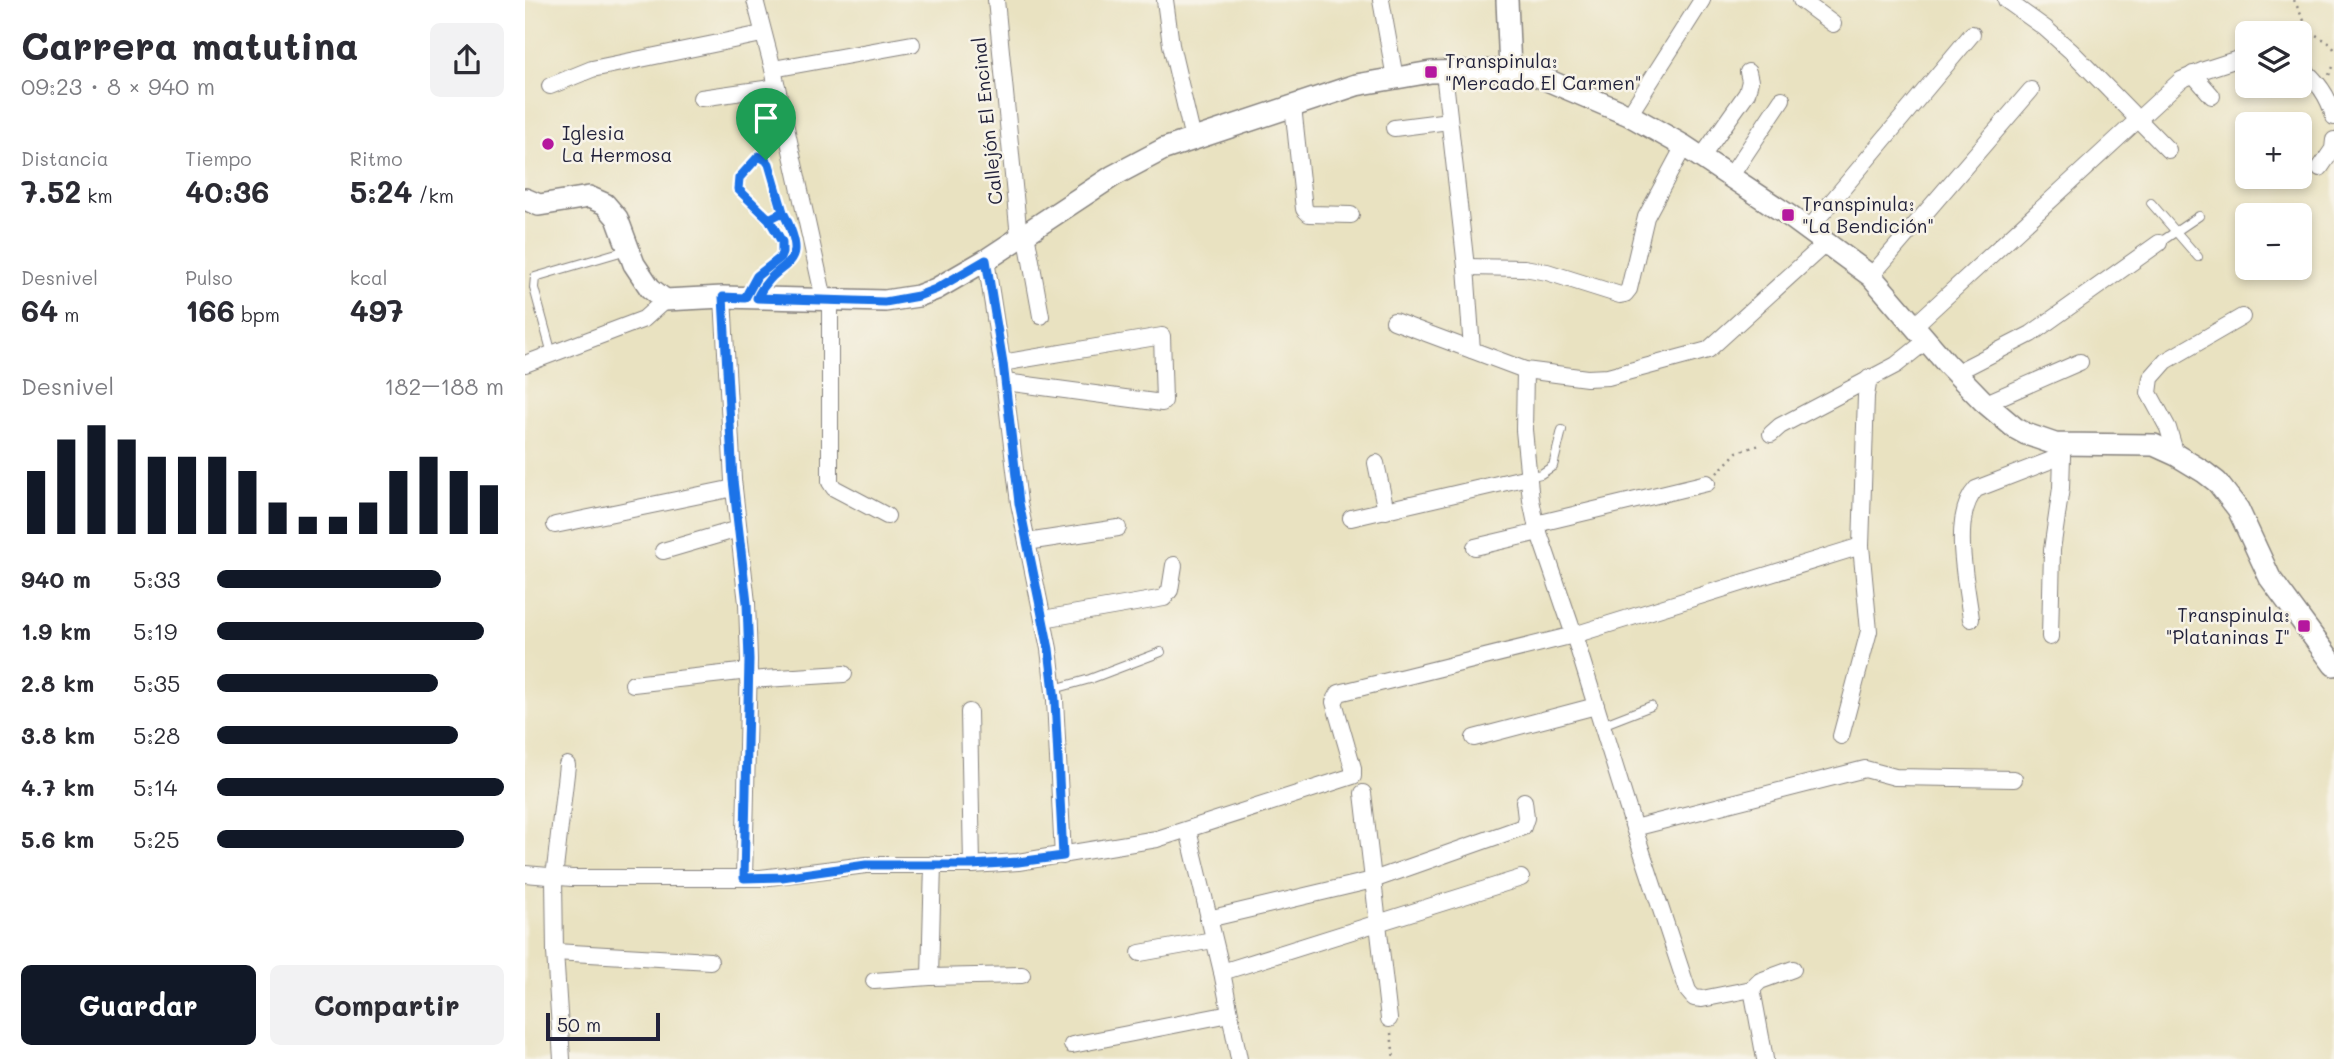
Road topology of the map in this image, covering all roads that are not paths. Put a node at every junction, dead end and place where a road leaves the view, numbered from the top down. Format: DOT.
graph roads {
  1 [pos="755,0"];
  2 [pos="996,0"];
  3 [pos="1165,0"];
  4 [pos="1381,0"];
  5 [pos="1507,0"];
  6 [pos="1702,0"];
  7 [pos="1801,0"];
  8 [pos="2006,0"];
  9 [pos="1833,24"];
  10 [pos="762,34"];
  11 [pos="1972,34"];
  12 [pos="912,44"];
  13 [pos="2235,60"];
  14 [pos="773,68"];
  15 [pos="1510,69"];
  16 [pos="1444,72"];
  17 [pos="1748,72"];
  18 [pos="2193,74"];
  19 [pos="2312,77"];
  20 [pos="1395,78"];
  21 [pos="550,86"];
  22 [pos="777,87"];
  23 [pos="2031,90"];
  24 [pos="2212,96"];
  25 [pos="701,97"];
  26 [pos="1781,99"];
  27 [pos="1293,106"];
  28 [pos="1629,115"];
  29 [pos="2334,117"];
  30 [pos="1449,121"];
  31 [pos="2137,121"];
  32 [pos="1394,128"];
  33 [pos="1193,139"];
  34 [pos="2334,140"];
  35 [pos="2168,150"];
  36 [pos="1693,152"];
  37 [pos="2320,168"];
  38 [pos="1730,177"];
  39 [pos="525,199"];
  40 [pos="2151,203"];
  41 [pos="783,212"];
  42 [pos="1351,215"];
  43 [pos="2199,216"];
  44 [pos="769,219"];
  45 [pos="1808,230"];
  46 [pos="2175,232"];
  47 [pos="1023,235"];
  48 [pos="1826,243"];
  49 [pos="2159,243"];
  50 [pos="629,249"];
  51 [pos="2198,257"];
  52 [pos="986,260"];
  53 [pos="1466,267"];
  54 [pos="1871,276"];
  55 [pos="723,297"];
  56 [pos="751,298"];
  57 [pos="665,300"];
  58 [pos="827,300"];
  59 [pos="1041,316"];
  60 [pos="2242,317"];
  61 [pos="1394,321"];
  62 [pos="1920,333"];
  63 [pos="1472,350"];
  64 [pos="552,354"];
  65 [pos="2080,362"];
  66 [pos="1003,363"];
  67 [pos="525,365"];
  68 [pos="1525,370"];
  69 [pos="1955,373"];
  70 [pos="1869,378"];
  71 [pos="1005,382"];
  72 [pos="1986,403"];
  73 [pos="1562,430"];
  74 [pos="1771,433"];
  75 [pos="2062,450"];
  76 [pos="2176,455"];
  77 [pos="1375,463"];
  78 [pos="1528,477"];
  79 [pos="1707,483"];
  80 [pos="734,488"];
  81 [pos="1386,510"];
  82 [pos="887,516"];
  83 [pos="1351,518"];
  84 [pos="555,525"];
  85 [pos="1118,528"];
  86 [pos="1537,528"];
  87 [pos="738,529"];
  88 [pos="1027,541"];
  89 [pos="1861,546"];
  90 [pos="1475,547"];
  91 [pos="663,551"];
  92 [pos="1174,565"];
  93 [pos="1043,619"];
  94 [pos="1971,619"];
  95 [pos="1574,635"];
  96 [pos="2050,637"];
  97 [pos="1161,652"];
  98 [pos="2334,665"];
  99 [pos="844,674"];
  100 [pos="748,675"];
  101 [pos="633,684"];
  102 [pos="1054,689"];
  103 [pos="1596,706"];
  104 [pos="1651,706"];
  105 [pos="969,712"];
  106 [pos="1602,725"];
  107 [pos="1841,736"];
  108 [pos="1474,738"];
  109 [pos="567,765"];
  110 [pos="2014,779"];
  111 [pos="1363,793"];
  112 [pos="1524,801"];
  113 [pos="1634,828"];
  114 [pos="1188,830"];
  115 [pos="1063,856"];
  116 [pos="933,864"];
  117 [pos="972,865"];
  118 [pos="525,874"];
  119 [pos="554,878"];
  120 [pos="744,878"];
  121 [pos="1521,878"];
  122 [pos="1373,880"];
  123 [pos="1208,919"];
  124 [pos="1377,923"];
  125 [pos="1213,940"];
  126 [pos="555,952"];
  127 [pos="1140,953"];
  128 [pos="710,961"];
  129 [pos="1793,970"];
  130 [pos="1222,972"];
  131 [pos="1022,975"];
  132 [pos="930,976"];
  133 [pos="874,981"];
  134 [pos="1752,989"];
  135 [pos="1230,1014"];
  136 [pos="1389,1019"];
  137 [pos="1072,1045"];
  138 [pos="562,1059"];
  139 [pos="1239,1059"];
  140 [pos="1765,1059"];
  1 -- 10 [label="street"];
  2 -- 47 [label="street, Callejón El Encinal"];
  3 -- 33 [label="street"];
  4 -- 20 [label="street"];
  5 -- 15 [label="street"];
  6 -- 28 [label="street"];
  7 -- 9 [label="street"];
  8 -- 31 [label="street"];
  10 -- 14 [label="street"];
  10 -- 21 [label="street"];
  11 -- 45 [label="street"];
  12 -- 14 [label="street"];
  13 -- 18 [label="street"];
  14 -- 22 [label="street"];
  15 -- 16 [label="street"];
  15 -- 28 [label="street"];
  16 -- 20 [label="street"];
  16 -- 30 [label="street"];
  17 -- 36 [label="street"];
  18 -- 24 [label="street"];
  18 -- 31 [label="street"];
  19 -- 29 [label="street"];
  20 -- 27 [label="street"];
  22 -- 25 [label="street"];
  22 -- 58 [label="street"];
  23 -- 54 [label="street"];
  26 -- 38 [label="street"];
  27 -- 33 [label="street"];
  27 -- 42 [label="street"];
  28 -- 36 [label="street"];
  30 -- 32 [label="street"];
  30 -- 53 [label="street"];
  31 -- 35 [label="street"];
  31 -- 62 [label="street"];
  33 -- 47 [label="street"];
  34 -- 37 [label="street"];
  36 -- 38 [label="street"];
  36 -- 53 [label="street"];
  38 -- 45 [label="street"];
  39 -- 50 [label="street"];
  40 -- 46 [label="lane"];
  41 -- 44 [label="lane"];
  41 -- 44 [label="lane"];
  41 -- 56 [label="lane"];
  43 -- 46 [label="lane"];
  44 -- 56 [label="lane"];
  45 -- 48 [label="street"];
  46 -- 49 [label="lane"];
  46 -- 51 [label="lane"];
  47 -- 52 [label="street"];
  47 -- 59 [label="street, Callejón El Encinal"];
  48 -- 54 [label="street"];
  48 -- 68 [label="street"];
  49 -- 69 [label="street"];
  50 -- 57 [label="street"];
  50 -- 64 [label="lane"];
  52 -- 58 [label="street"];
  52 -- 66 [label="street"];
  53 -- 63 [label="street"];
  54 -- 62 [label="street"];
  55 -- 56 [label="street"];
  55 -- 57 [label="street"];
  55 -- 80 [label="street"];
  56 -- 58 [label="street"];
  57 -- 64 [label="street"];
  58 -- 82 [label="street"];
  60 -- 76 [label="street"];
  61 -- 63 [label="street"];
  62 -- 69 [label="street"];
  62 -- 70 [label="street"];
  63 -- 68 [label="street"];
  64 -- 67 [label="street"];
  65 -- 72 [label="street"];
  66 -- 71 [label="street"];
  66 -- 71 [label="street"];
  68 -- 78 [label="street"];
  69 -- 72 [label="street"];
  70 -- 74 [label="street"];
  70 -- 89 [label="street"];
  71 -- 88 [label="street"];
  72 -- 75 [label="street"];
  73 -- 78 [label="lane"];
  75 -- 76 [label="street"];
  75 -- 94 [label="street"];
  75 -- 96 [label="street"];
  76 -- 98 [label="street"];
  77 -- 81 [label="street"];
  78 -- 81 [label="street"];
  78 -- 86 [label="street"];
  79 -- 86 [label="street"];
  80 -- 84 [label="street"];
  80 -- 87 [label="street"];
  81 -- 83 [label="street"];
  85 -- 88 [label="street"];
  86 -- 90 [label="street"];
  86 -- 95 [label="street"];
  87 -- 91 [label="street"];
  87 -- 100 [label="street"];
  88 -- 93 [label="street"];
  89 -- 95 [label="street"];
  89 -- 107 [label="street"];
  92 -- 93 [label="street"];
  93 -- 102 [label="street"];
  95 -- 103 [label="street"];
  95 -- 114 [label="street"];
  97 -- 102 [label="lane"];
  99 -- 100 [label="street"];
  100 -- 101 [label="street"];
  100 -- 120 [label="street"];
  102 -- 115 [label="street"];
  103 -- 106 [label="street"];
  103 -- 108 [label="street"];
  104 -- 106 [label="lane"];
  105 -- 117 [label="street"];
  106 -- 113 [label="street"];
  109 -- 119 [label="street"];
  110 -- 113 [label="street"];
  111 -- 122 [label="street"];
  112 -- 122 [label="street"];
  113 -- 134 [label="street"];
  114 -- 115 [label="street"];
  114 -- 123 [label="street"];
  115 -- 117 [label="street"];
  116 -- 117 [label="street"];
  116 -- 120 [label="street"];
  116 -- 132 [label="street"];
  118 -- 119 [label="street"];
  119 -- 120 [label="street"];
  119 -- 126 [label="street"];
  121 -- 124 [label="street"];
  122 -- 123 [label="street"];
  122 -- 124 [label="street"];
  123 -- 125 [label="street"];
  124 -- 130 [label="street"];
  124 -- 136 [label="street"];
  125 -- 127 [label="street"];
  125 -- 130 [label="street"];
  126 -- 128 [label="street"];
  126 -- 138 [label="street"];
  129 -- 134 [label="street"];
  130 -- 135 [label="street"];
  131 -- 132 [label="street"];
  132 -- 133 [label="street"];
  134 -- 140 [label="street"];
  135 -- 137 [label="street"];
  135 -- 139 [label="street"];
}
